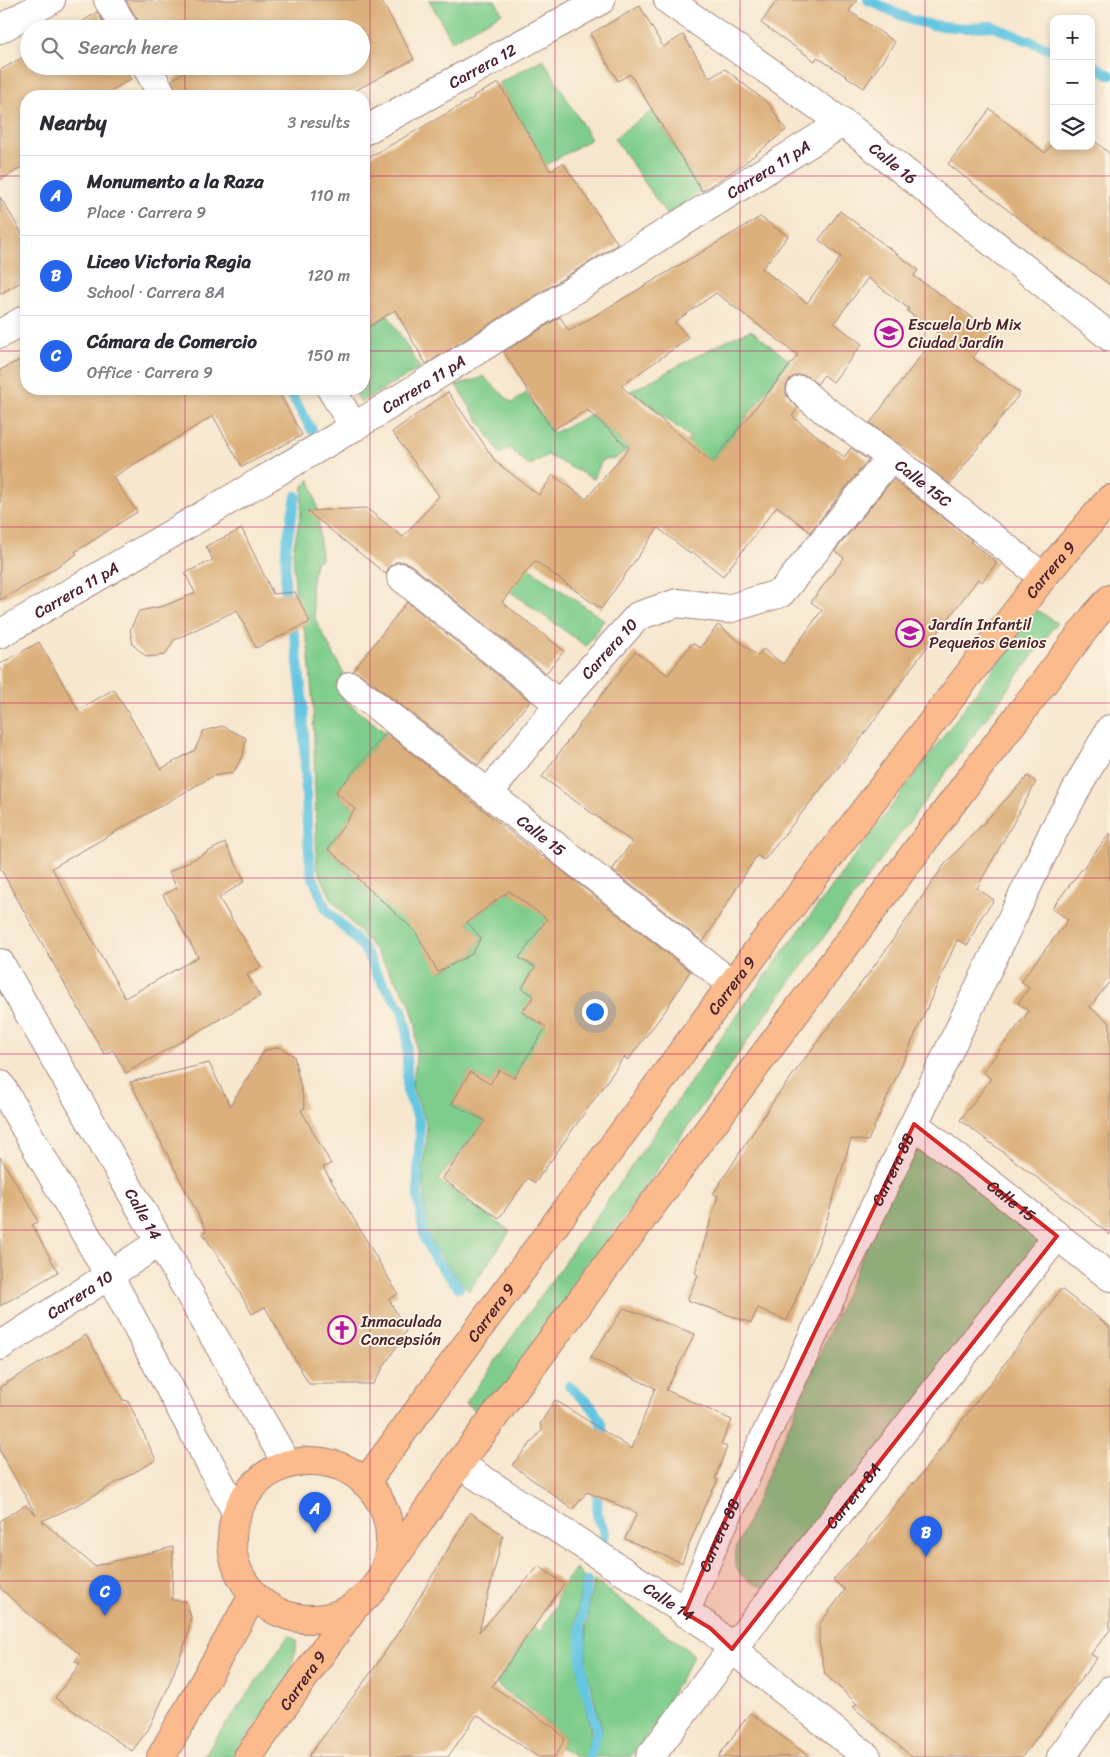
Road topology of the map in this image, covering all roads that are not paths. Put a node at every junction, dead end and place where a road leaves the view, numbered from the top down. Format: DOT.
graph roads {
  1 [pos="51,0"];
  2 [pos="108,0"];
  3 [pos="601,0"];
  4 [pos="668,0"];
  5 [pos="120,20"];
  6 [pos="0,29"];
  7 [pos="151,75"];
  8 [pos="160,90"];
  9 [pos="842,123"];
  10 [pos="370,128"];
  11 [pos="20,322"];
  12 [pos="0,334"];
  13 [pos="1110,336"];
  14 [pos="802,390"];
  15 [pos="335,395"];
  16 [pos="354,427"];
  17 [pos="891,457"];
  18 [pos="1110,499"];
  19 [pos="401,577"];
  20 [pos="1043,577"];
  21 [pos="1110,599"];
  22 [pos="0,634"];
  23 [pos="351,686"];
  24 [pos="560,704"];
  25 [pos="1110,730"];
  26 [pos="490,793"];
  27 [pos="0,963"];
  28 [pos="732,984"];
  29 [pos="0,1084"];
  30 [pos="914,1124"];
  31 [pos="1057,1236"];
  32 [pos="160,1242"];
  33 [pos="109,1275"];
  34 [pos="1110,1277"];
  35 [pos="0,1346"];
  36 [pos="287,1464"];
  37 [pos="459,1464"];
  38 [pos="366,1483"];
  39 [pos="236,1512"];
  40 [pos="384,1573"];
  41 [pos="253,1596"];
  42 [pos="356,1604"];
  43 [pos="685,1613"];
  44 [pos="732,1649"];
  45 [pos="1110,1690"];
  46 [pos="161,1757"];
  47 [pos="248,1757"];
  48 [pos="650,1757"];
  49 [pos="867,1757"];
  50 [pos="1061,1757"];
  1 -- 6 [label="street"];
  2 -- 5 [label="street"];
  3 -- 10 [label="street, Carrera 12"];
  4 -- 9 [label="street, Calle 16"];
  7 -- 8 [label="street"];
  9 -- 13 [label="street, Calle 16"];
  9 -- 16 [label="street, Carrera 11 pA"];
  11 -- 12 [label="street"];
  14 -- 17 [label="street, Calle 15C"];
  15 -- 16 [label="street"];
  16 -- 22 [label="street, Carrera 11 pA"];
  17 -- 20 [label="street, Calle 15C"];
  17 -- 24 [label="street, Carrera 10"];
  18 -- 20 [label="main road, Carrera 9"];
  19 -- 24 [label="street"];
  20 -- 28 [label="main road, Carrera 9"];
  21 -- 37 [label="main road"];
  23 -- 26 [label="street, Calle 15"];
  24 -- 26 [label="street, Carrera 10"];
  25 -- 30 [label="street, Carrera 8B"];
  26 -- 28 [label="street, Calle 15"];
  27 -- 32 [label="street, Calle 14"];
  28 -- 38 [label="main road, Carrera 9"];
  29 -- 33 [label="street"];
  30 -- 31 [label="street, Calle 15"];
  30 -- 43 [label="street, Carrera 8B"];
  31 -- 34 [label="street, Calle 15"];
  31 -- 44 [label="street, Carrera 8A"];
  32 -- 33 [label="street, Carrera 10"];
  32 -- 36 [label="street, Calle 14"];
  33 -- 35 [label="street, Carrera 10"];
  33 -- 39 [label="street"];
  36 -- 38 [label="main road"];
  36 -- 39 [label="main road"];
  37 -- 40 [label="main road"];
  37 -- 43 [label="street, Calle 14"];
  38 -- 40 [label="main road"];
  39 -- 41 [label="main road"];
  40 -- 42 [label="main road"];
  41 -- 42 [label="main road"];
  41 -- 46 [label="main road"];
  42 -- 47 [label="main road, Carrera 9"];
  43 -- 44 [label="street, Calle 14"];
  44 -- 48 [label="street, Carrera 8A"];
  44 -- 49 [label="street, Calle 14"];
  45 -- 50 [label="street"];
}
